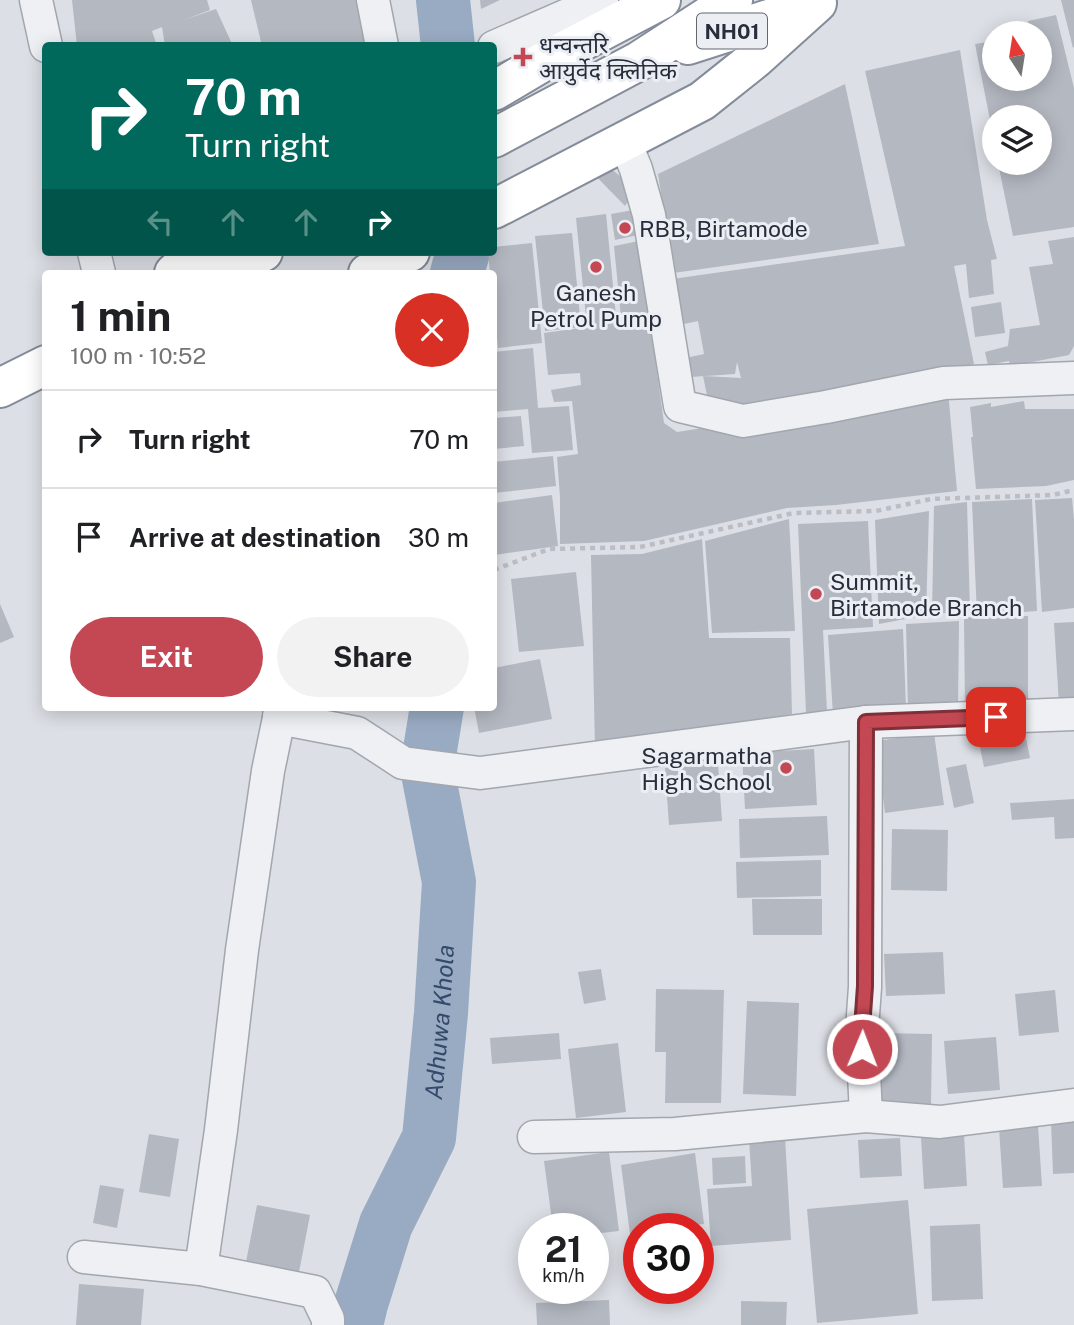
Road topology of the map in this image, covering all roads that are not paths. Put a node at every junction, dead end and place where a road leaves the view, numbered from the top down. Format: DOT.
graph roads {
  1 [pos="36,0"];
  2 [pos="373,0"];
  3 [pos="602,0"];
  4 [pos="661,0"];
  5 [pos="733,0"];
  6 [pos="821,2"];
  7 [pos="45,42"];
  8 [pos="381,42"];
  9 [pos="497,46"];
  10 [pos="639,61"];
  11 [pos="497,88"];
  12 [pos="497,137"];
  13 [pos="613,147"];
  14 [pos="497,207"];
  15 [pos="193,256"];
  16 [pos="255,256"];
  17 [pos="402,256"];
  18 [pos="177,270"];
  19 [pos="229,270"];
  20 [pos="374,270"];
  21 [pos="42,367"];
  22 [pos="1074,378"];
  23 [pos="0,387"];
  24 [pos="280,713"];
  25 [pos="1074,714"];
  26 [pos="356,720"];
  27 [pos="866,722"];
  28 [pos="1074,1105"];
  29 [pos="866,1116"];
  30 [pos="534,1137"];
  31 [pos="84,1257"];
  32 [pos="201,1269"];
  33 [pos="328,1325"];
  1 -- 7 [label="street"];
  2 -- 8 [label="street"];
  3 -- 9 [label="street"];
  4 -- 11 [label="highway"];
  5 -- 10 [label="highway, NH01"];
  6 -- 10 [label="highway, NH01"];
  6 -- 13 [label="highway"];
  10 -- 12 [label="highway, NH01"];
  13 -- 14 [label="highway"];
  13 -- 22 [label="street"];
  15 -- 18 [label="highway"];
  16 -- 19 [label="highway"];
  17 -- 20 [label="highway"];
  21 -- 23 [label="highway"];
  24 -- 26 [label="street"];
  24 -- 32 [label="street"];
  25 -- 27 [label="street"];
  26 -- 27 [label="street"];
  27 -- 29 [label="street"];
  28 -- 29 [label="street"];
  29 -- 30 [label="street"];
  31 -- 32 [label="street"];
  32 -- 33 [label="street"];
}
